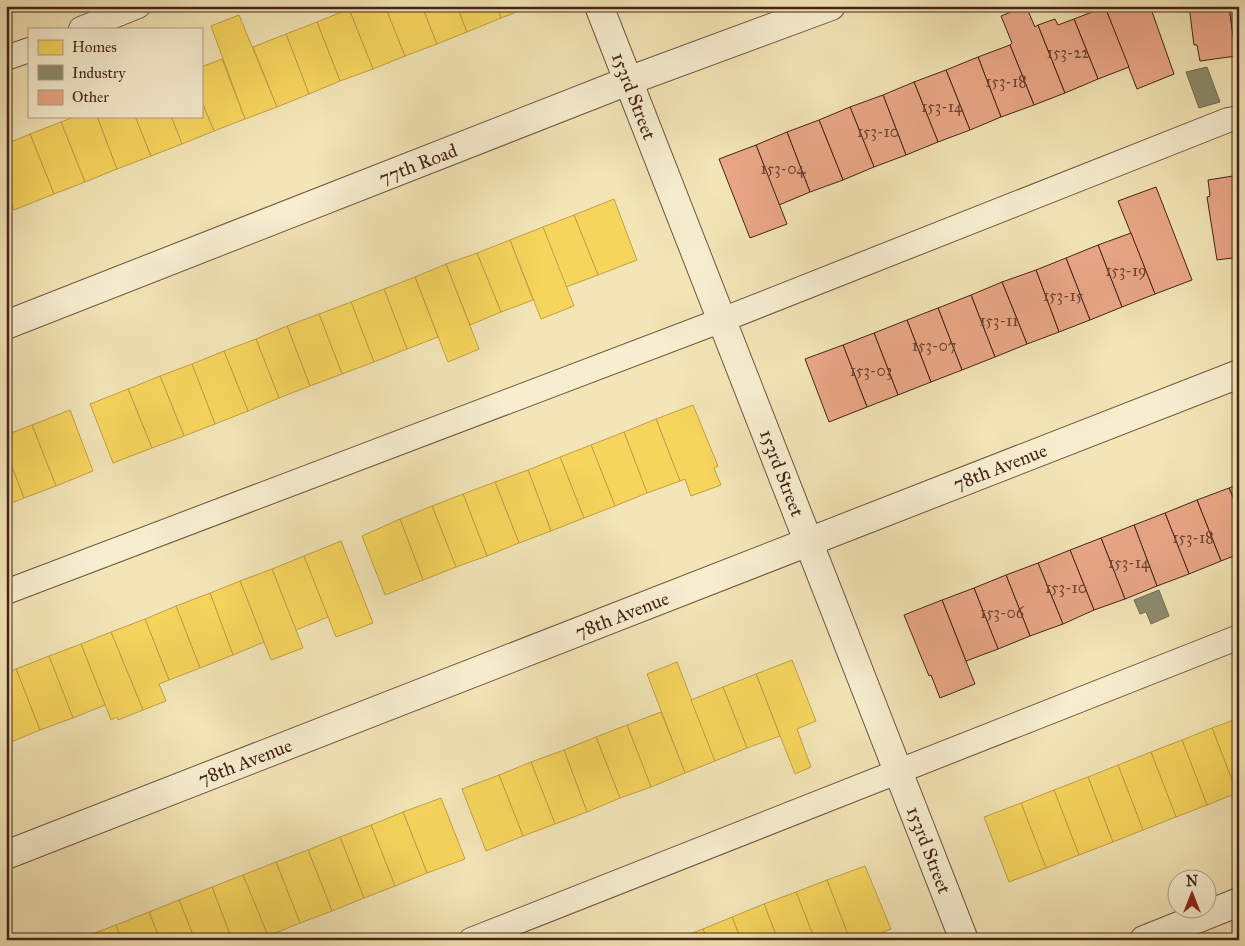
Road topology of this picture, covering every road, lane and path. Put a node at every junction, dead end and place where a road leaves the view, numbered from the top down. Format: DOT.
graph roads {
  1 [pos="138,6"];
  2 [pos="599,6"];
  3 [pos="832,6"];
  4 [pos="83,28"];
  5 [pos="28,50"];
  6 [pos="6,58"];
  7 [pos="628,81"];
  8 [pos="1239,118"];
  9 [pos="722,320"];
  10 [pos="6,325"];
  11 [pos="1239,374"];
  12 [pos="809,542"];
  13 [pos="6,592"];
  14 [pos="1239,637"];
  15 [pos="899,772"];
  16 [pos="6,855"];
  17 [pos="1239,902"];
  18 [pos="471,940"];
  19 [pos="964,940"];
  20 [pos="1144,940"];
  1 -- 4 [label="lane"];
  2 -- 7 [label="street, 153rd Street"];
  3 -- 7 [label="street, 77th Road"];
  5 -- 6 [label="lane"];
  7 -- 9 [label="street, 153rd Street"];
  7 -- 10 [label="street, 77th Road"];
  8 -- 9 [label="lane"];
  9 -- 12 [label="street, 153rd Street"];
  9 -- 13 [label="lane"];
  11 -- 12 [label="street, 78th Avenue"];
  12 -- 15 [label="street, 153rd Street"];
  12 -- 16 [label="street, 78th Avenue"];
  14 -- 15 [label="lane"];
  15 -- 18 [label="lane"];
  15 -- 19 [label="street, 153rd Street"];
  17 -- 20 [label="street"];
}
